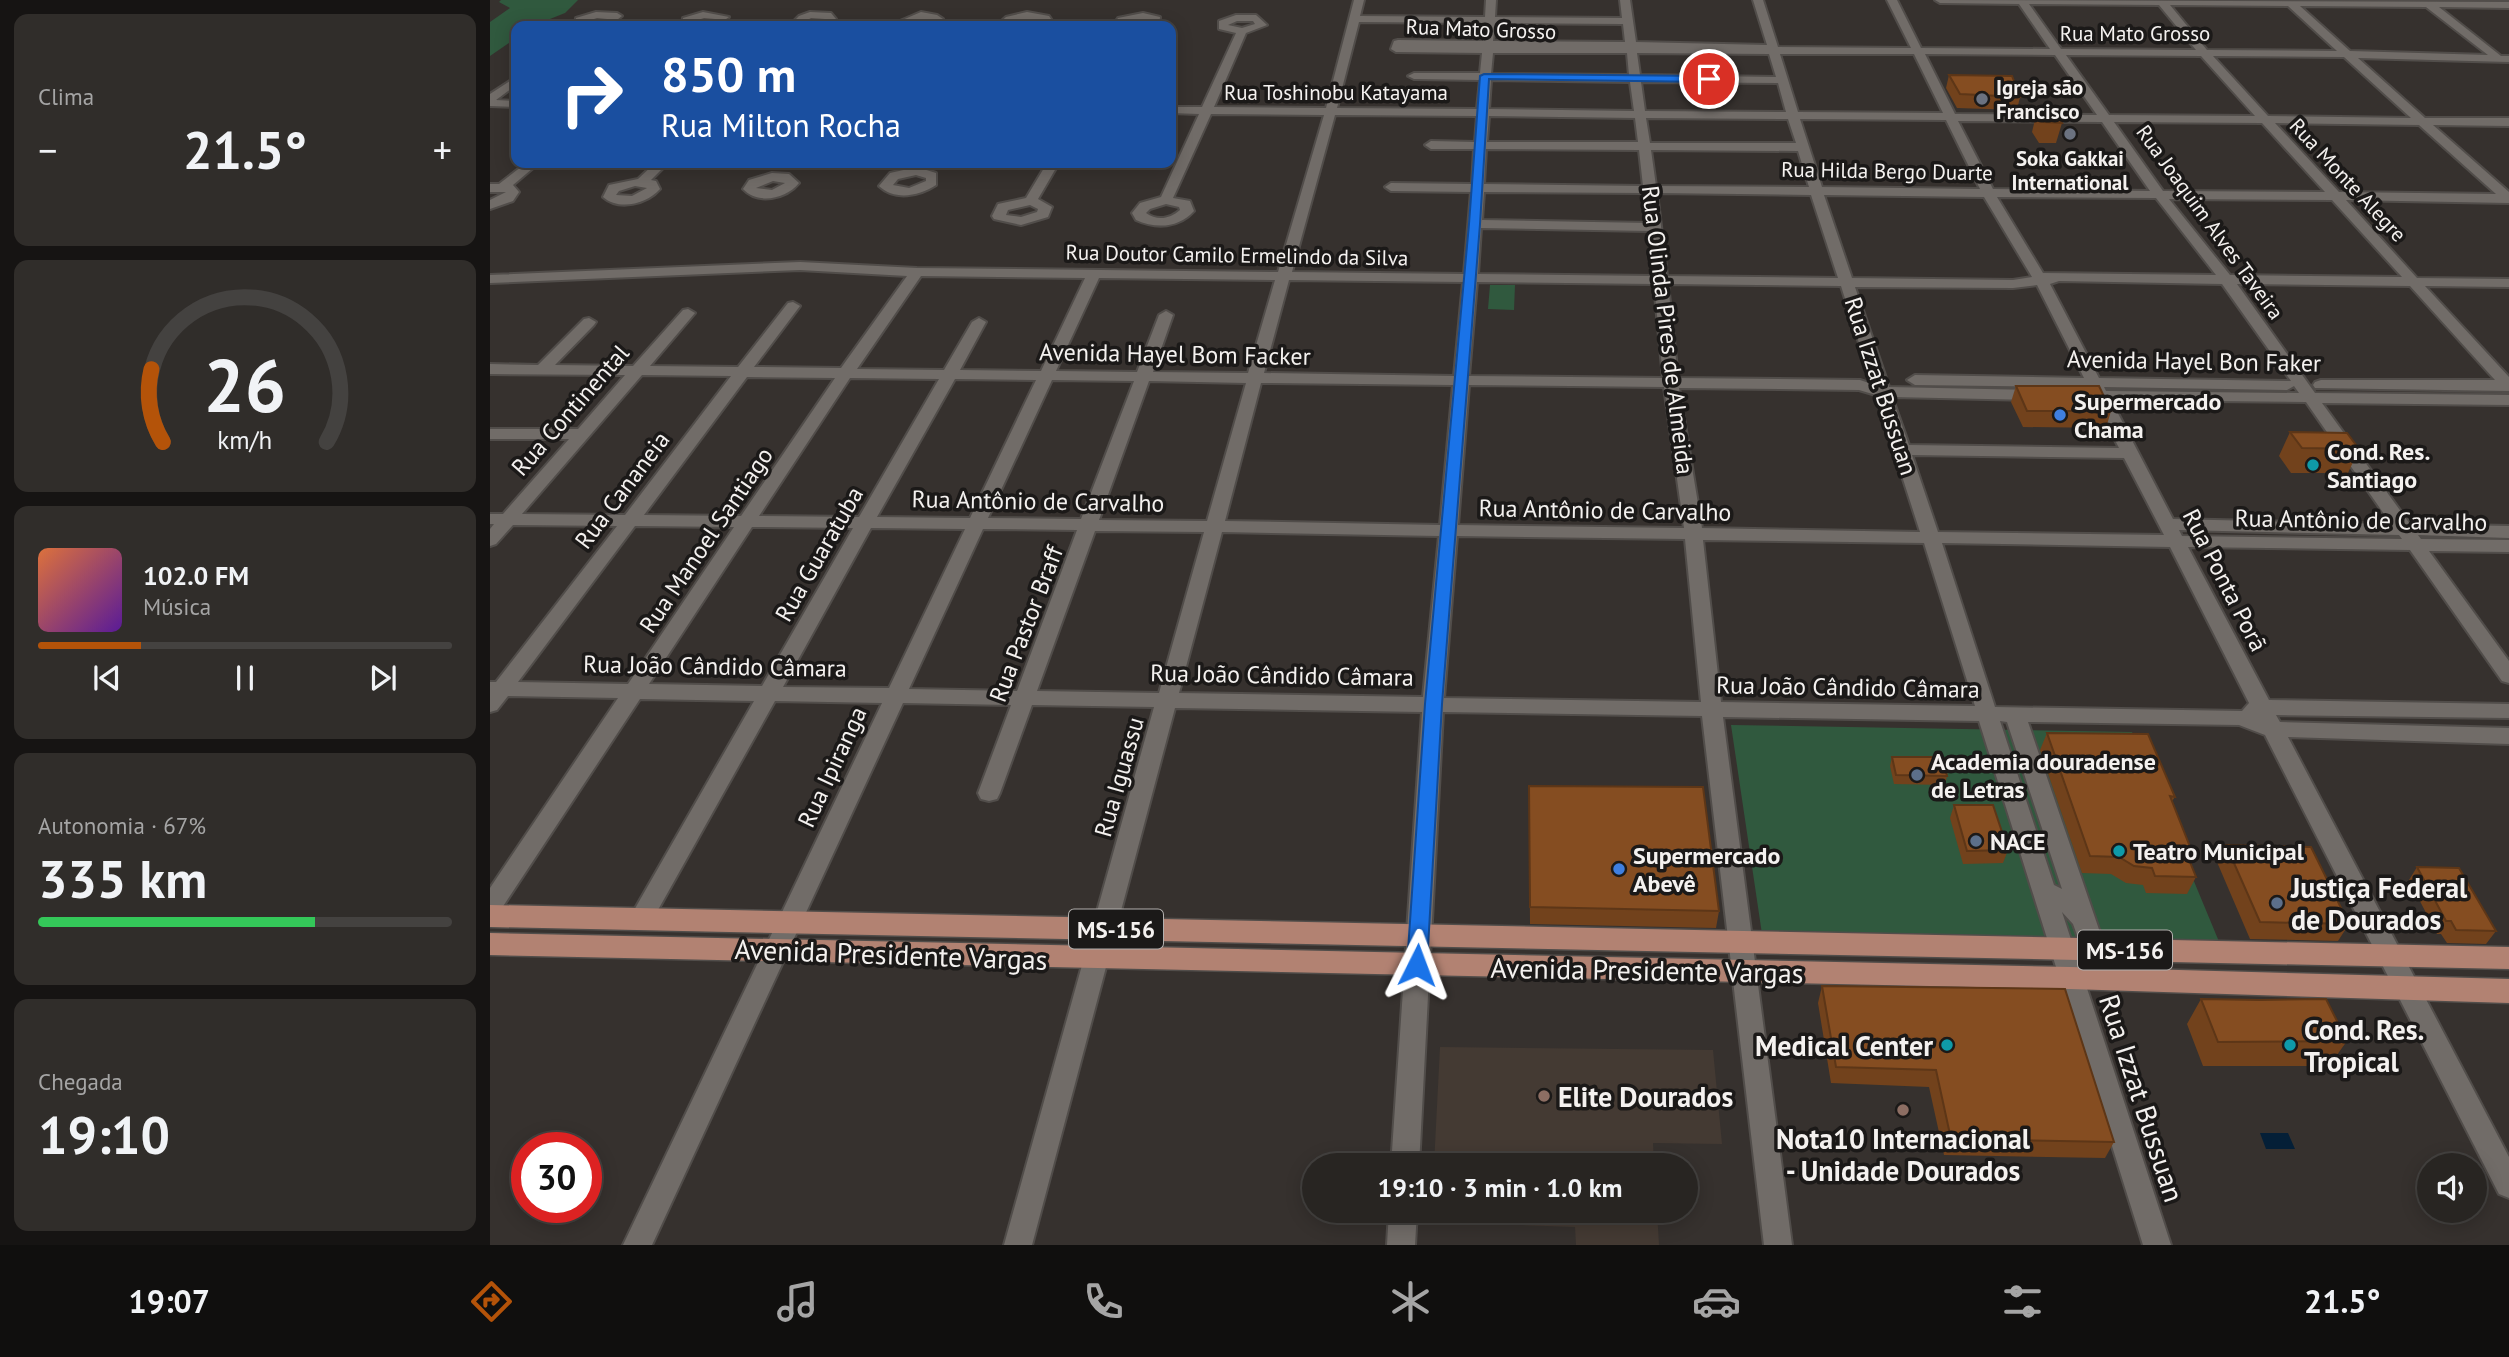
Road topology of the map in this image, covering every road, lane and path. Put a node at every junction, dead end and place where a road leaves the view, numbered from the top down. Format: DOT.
graph roads {
  1 [pos="1359,0"];
  2 [pos="1491,0"];
  3 [pos="1625,0"];
  4 [pos="1758,0"];
  5 [pos="1892,0"];
  6 [pos="1940,0"];
  7 [pos="2021,0"];
  8 [pos="2160,1"];
  9 [pos="2289,1"];
  10 [pos="2426,2"];
  11 [pos="2509,5"];
  12 [pos="1354,19"];
  13 [pos="1489,20"];
  14 [pos="907,21"];
  15 [pos="936,21"];
  16 [pos="1004,21"];
  17 [pos="1047,21"];
  18 [pos="1121,21"];
  19 [pos="1156,21"];
  20 [pos="1627,21"];
  21 [pos="1242,31"];
  22 [pos="1487,47"];
  23 [pos="1630,48"];
  24 [pos="1773,50"];
  25 [pos="1917,51"];
  26 [pos="2057,52"];
  27 [pos="2204,53"];
  28 [pos="2509,53"];
  29 [pos="2347,54"];
  30 [pos="2496,57"];
  31 [pos="2509,59"];
  32 [pos="2509,66"];
  33 [pos="1414,76"];
  34 [pos="1484,76"];
  35 [pos="1634,78"];
  36 [pos="1783,80"];
  37 [pos="511,84"];
  38 [pos="511,98"];
  39 [pos="491,100"];
  40 [pos="511,103"];
  41 [pos="1176,104"];
  42 [pos="1207,107"];
  43 [pos="1332,108"];
  44 [pos="1483,109"];
  45 [pos="1176,110"];
  46 [pos="1638,110"];
  47 [pos="1793,112"];
  48 [pos="1948,113"];
  49 [pos="2103,115"];
  50 [pos="2509,115"];
  51 [pos="2262,116"];
  52 [pos="2418,117"];
  53 [pos="2509,122"];
  54 [pos="1431,145"];
  55 [pos="1480,145"];
  56 [pos="1644,145"];
  57 [pos="1804,147"];
  58 [pos="526,168"];
  59 [pos="657,168"];
  60 [pos="787,168"];
  61 [pos="1050,168"];
  62 [pos="779,176"];
  63 [pos="642,182"];
  64 [pos="1476,183"];
  65 [pos="1650,185"];
  66 [pos="1815,186"];
  67 [pos="1391,187"];
  68 [pos="497,188"];
  69 [pos="1989,192"];
  70 [pos="2159,194"];
  71 [pos="2338,196"];
  72 [pos="2507,196"];
  73 [pos="1166,200"];
  74 [pos="1031,201"];
  75 [pos="490,205"];
  76 [pos="1475,224"];
  77 [pos="1655,227"];
  78 [pos="917,272"];
  79 [pos="1094,274"];
  80 [pos="1470,274"];
  81 [pos="1284,276"];
  82 [pos="490,279"];
  83 [pos="1661,279"];
  84 [pos="2045,279"];
  85 [pos="2226,279"];
  86 [pos="1847,282"];
  87 [pos="2416,282"];
  88 [pos="2509,283"];
  89 [pos="793,306"];
  90 [pos="688,313"];
  91 [pos="1166,315"];
  92 [pos="589,323"];
  93 [pos="979,323"];
  94 [pos="490,369"];
  95 [pos="542,370"];
  96 [pos="636,371"];
  97 [pos="742,373"];
  98 [pos="845,374"];
  99 [pos="950,374"];
  100 [pos="1045,376"];
  101 [pos="1142,377"];
  102 [pos="1254,378"];
  103 [pos="1460,382"];
  104 [pos="1671,384"];
  105 [pos="1881,386"];
  106 [pos="2509,386"];
  107 [pos="2097,389"];
  108 [pos="2306,392"];
  109 [pos="2509,400"];
  110 [pos="490,434"];
  111 [pos="582,434"];
  112 [pos="1902,450"];
  113 [pos="2130,453"];
  114 [pos="499,519"];
  115 [pos="629,520"];
  116 [pos="749,521"];
  117 [pos="864,523"];
  118 [pos="976,523"];
  119 [pos="1090,525"];
  120 [pos="1215,528"];
  121 [pos="1447,532"];
  122 [pos="2171,532"];
  123 [pos="2509,532"];
  124 [pos="1694,536"];
  125 [pos="1931,538"];
  126 [pos="2409,538"];
  127 [pos="490,540"];
  128 [pos="2509,546"];
  129 [pos="2509,676"];
  130 [pos="635,691"];
  131 [pos="769,692"];
  132 [pos="494,695"];
  133 [pos="894,696"];
  134 [pos="1023,698"];
  135 [pos="1169,699"];
  136 [pos="1433,704"];
  137 [pos="1712,710"];
  138 [pos="2509,711"];
  139 [pos="2250,712"];
  140 [pos="1988,716"];
  141 [pos="2016,716"];
  142 [pos="2271,729"];
  143 [pos="2509,736"];
  144 [pos="2027,751"];
  145 [pos="2005,771"];
  146 [pos="989,793"];
  147 [pos="2043,891"];
  148 [pos="490,906"];
  149 [pos="2082,915"];
  150 [pos="490,916"];
  151 [pos="641,919"];
  152 [pos="789,922"];
  153 [pos="1102,929"];
  154 [pos="1418,936"];
  155 [pos="1742,942"];
  156 [pos="490,944"];
  157 [pos="2061,949"];
  158 [pos="776,950"];
  159 [pos="2094,950"];
  160 [pos="2389,956"];
  161 [pos="2509,958"];
  162 [pos="1095,959"];
  163 [pos="1417,965"];
  164 [pos="1745,971"];
  165 [pos="2070,978"];
  166 [pos="2407,989"];
  167 [pos="2509,991"];
  168 [pos="1406,1153"];
  169 [pos="2509,1185"];
  170 [pos="1402,1223"];
  171 [pos="637,1245"];
  172 [pos="1018,1245"];
  173 [pos="1401,1245"];
  174 [pos="1778,1245"];
  175 [pos="2157,1245"];
  1 -- 12 [label="street, Rua Iguassu"];
  2 -- 13 [label="street"];
  3 -- 20 [label="street, Rua Olinda Pires de Almeida"];
  4 -- 24 [label="street, Rua Izzat Bussuan"];
  5 -- 25 [label="street, Rua Ponta Porã"];
  6 -- 7 [label="street"];
  7 -- 8 [label="street"];
  7 -- 26 [label="street, Rua Joaquim Alves Taveira"];
  8 -- 9 [label="street"];
  8 -- 27 [label="street, Rua Monte Alegre"];
  9 -- 10 [label="street"];
  9 -- 29 [label="street"];
  10 -- 11 [label="street"];
  10 -- 30 [label="street"];
  12 -- 13 [label="street"];
  12 -- 43 [label="street, Rua Iguassu"];
  13 -- 20 [label="street"];
  13 -- 22 [label="street"];
  14 -- 15 [label="street"];
  16 -- 17 [label="street"];
  18 -- 19 [label="street"];
  20 -- 23 [label="street, Rua Olinda Pires de Almeida"];
  21 -- 42 [label="street"];
  22 -- 22 [label="street, Rua Mato Grosso"];
  22 -- 23 [label="street, Rua Mato Grosso"];
  22 -- 34 [label="street"];
  23 -- 24 [label="street, Rua Mato Grosso"];
  23 -- 35 [label="street, Rua Olinda Pires de Almeida"];
  24 -- 25 [label="street, Rua Mato Grosso"];
  24 -- 36 [label="street, Rua Izzat Bussuan"];
  25 -- 26 [label="street, Rua Mato Grosso"];
  25 -- 48 [label="street, Rua Ponta Porã"];
  26 -- 27 [label="street, Rua Mato Grosso"];
  26 -- 49 [label="street, Rua Joaquim Alves Taveira"];
  27 -- 29 [label="street, Rua Mato Grosso"];
  27 -- 51 [label="street, Rua Monte Alegre"];
  28 -- 30 [label="street, Rua Mato Grosso"];
  29 -- 30 [label="street, Rua Mato Grosso"];
  29 -- 52 [label="street"];
  30 -- 31 [label="street, Rua Mato Grosso"];
  30 -- 32 [label="street"];
  33 -- 34 [label="street"];
  34 -- 35 [label="street"];
  34 -- 44 [label="street"];
  35 -- 36 [label="street"];
  35 -- 46 [label="street, Rua Olinda Pires de Almeida"];
  36 -- 47 [label="street, Rua Izzat Bussuan"];
  37 -- 39 [label="street"];
  38 -- 39 [label="street"];
  39 -- 40 [label="street"];
  41 -- 42 [label="street, Rua Toshinobu Katayama"];
  42 -- 43 [label="street, Rua Toshinobu Katayama"];
  42 -- 45 [label="street, Rua Toshinobu Katayama"];
  42 -- 73 [label="street"];
  43 -- 44 [label="street, Rua Toshinobu Katayama"];
  43 -- 81 [label="street, Rua Iguassu"];
  44 -- 46 [label="street, Rua Toshinobu Katayama"];
  44 -- 55 [label="street"];
  46 -- 47 [label="street, Rua Toshinobu Katayama"];
  46 -- 56 [label="street, Rua Olinda Pires de Almeida"];
  47 -- 48 [label="street, Rua Toshinobu Katayama"];
  47 -- 57 [label="street, Rua Izzat Bussuan"];
  48 -- 49 [label="street, Rua Toshinobu Katayama"];
  48 -- 69 [label="street, Rua Ponta Porã"];
  49 -- 51 [label="street, Rua Toshinobu Katayama"];
  49 -- 70 [label="street, Rua Joaquim Alves Taveira"];
  50 -- 52 [label="street, Rua Toshinobu Katayama"];
  51 -- 52 [label="street, Rua Toshinobu Katayama"];
  51 -- 71 [label="street, Rua Monte Alegre"];
  52 -- 53 [label="street, Rua Toshinobu Katayama"];
  52 -- 72 [label="street"];
  54 -- 55 [label="street"];
  55 -- 56 [label="street"];
  55 -- 64 [label="street"];
  56 -- 57 [label="street"];
  56 -- 65 [label="street, Rua Olinda Pires de Almeida"];
  57 -- 66 [label="street, Rua Izzat Bussuan"];
  58 -- 68 [label="street"];
  59 -- 63 [label="street"];
  60 -- 62 [label="street"];
  61 -- 74 [label="street"];
  64 -- 65 [label="street, Rua Hilda Bergo Duarte"];
  64 -- 67 [label="street, Rua Hilda Bergo Duarte"];
  64 -- 76 [label="street"];
  65 -- 66 [label="street, Rua Hilda Bergo Duarte"];
  65 -- 77 [label="street, Rua Olinda Pires de Almeida"];
  66 -- 69 [label="street, Rua Hilda Bergo Duarte"];
  66 -- 86 [label="street, Rua Izzat Bussuan"];
  68 -- 75 [label="street"];
  69 -- 70 [label="street, Rua Hilda Bergo Duarte"];
  69 -- 84 [label="street, Rua Ponta Porã"];
  70 -- 71 [label="street, Rua Hilda Bergo Duarte"];
  70 -- 85 [label="street, Rua Joaquim Alves Taveira"];
  71 -- 72 [label="street, Rua Hilda Bergo Duarte"];
  71 -- 87 [label="street, Rua Monte Alegre"];
  76 -- 77 [label="street"];
  76 -- 80 [label="street"];
  77 -- 83 [label="street, Rua Olinda Pires de Almeida"];
  78 -- 79 [label="street, Rua Doutor Camilo Ermelindo da Silva"];
  78 -- 82 [label="street, Rua Doutor Camilo Ermelindo da Silva"];
  78 -- 98 [label="street, Rua Manoel Santiago"];
  79 -- 81 [label="street, Rua Doutor Camilo Ermelindo da Silva"];
  79 -- 100 [label="street, Rua Ipiranga"];
  80 -- 81 [label="street, Rua Doutor Camilo Ermelindo da Silva"];
  80 -- 83 [label="street, Rua Doutor Camilo Ermelindo da Silva"];
  80 -- 103 [label="street"];
  81 -- 102 [label="street, Rua Iguassu"];
  83 -- 86 [label="street, Rua Doutor Camilo Ermelindo da Silva"];
  83 -- 104 [label="street, Rua Olinda Pires de Almeida"];
  84 -- 85 [label="street, Rua Doutor Camilo Ermelindo da Silva"];
  84 -- 86 [label="street, Rua Doutor Camilo Ermelindo da Silva"];
  84 -- 107 [label="street, Rua Ponta Porã"];
  85 -- 87 [label="street, Rua Doutor Camilo Ermelindo da Silva"];
  85 -- 108 [label="street, Rua Joaquim Alves Taveira"];
  86 -- 105 [label="street, Rua Izzat Bussuan"];
  87 -- 88 [label="street, Rua Doutor Camilo Ermelindo da Silva"];
  87 -- 106 [label="street, Rua Monte Alegre"];
  89 -- 97 [label="street, Rua Cananeia"];
  90 -- 96 [label="street, Rua Continental"];
  91 -- 101 [label="street, Rua Pastor Braff"];
  92 -- 95 [label="street"];
  93 -- 99 [label="street, Rua Guaratuba"];
  94 -- 95 [label="street, Avenida Hayel Bom Facker"];
  95 -- 96 [label="street, Avenida Hayel Bom Facker"];
  96 -- 97 [label="street, Avenida Hayel Bom Facker"];
  96 -- 111 [label="street, Rua Continental"];
  97 -- 98 [label="street, Avenida Hayel Bom Facker"];
  97 -- 115 [label="street, Rua Cananeia"];
  98 -- 99 [label="street, Avenida Hayel Bom Facker"];
  98 -- 116 [label="street, Rua Manoel Santiago"];
  99 -- 100 [label="street, Avenida Hayel Bom Facker"];
  99 -- 117 [label="street, Rua Guaratuba"];
  100 -- 101 [label="street, Avenida Hayel Bom Facker"];
  100 -- 118 [label="street, Rua Ipiranga"];
  101 -- 102 [label="street, Avenida Hayel Bom Facker"];
  101 -- 119 [label="street, Rua Pastor Braff"];
  102 -- 103 [label="street, Avenida Hayel Bom Facker"];
  102 -- 120 [label="street, Rua Iguassu"];
  103 -- 104 [label="street, Avenida Hayel Bom Facker"];
  103 -- 121 [label="street"];
  104 -- 105 [label="street, Avenida Hayel Bom Facker"];
  104 -- 124 [label="street, Rua Olinda Pires de Almeida"];
  105 -- 107 [label="street, Avenida Hayel Bom Facker"];
  105 -- 112 [label="street, Rua Izzat Bussuan"];
  106 -- 108 [label="street, Avenida Hayel Bon Faker"];
  107 -- 108 [label="street, Avenida Hayel Bom Facker"];
  107 -- 113 [label="street, Rua Ponta Porã"];
  108 -- 109 [label="street"];
  108 -- 126 [label="street, Rua Joaquim Alves Taveira"];
  110 -- 111 [label="street"];
  111 -- 114 [label="street, Rua Continental"];
  112 -- 113 [label="street"];
  112 -- 125 [label="street, Rua Izzat Bussuan"];
  113 -- 122 [label="street, Rua Ponta Porã"];
  114 -- 115 [label="street, Rua Antônio de Carvalho"];
  114 -- 127 [label="street, Rua Continental"];
  115 -- 116 [label="street, Rua Antônio de Carvalho"];
  115 -- 132 [label="street, Rua Cananeia"];
  116 -- 117 [label="street, Rua Antônio de Carvalho"];
  116 -- 130 [label="street, Rua Manoel Santiago"];
  117 -- 118 [label="street, Rua Antônio de Carvalho"];
  117 -- 131 [label="street, Rua Guaratuba"];
  118 -- 119 [label="street, Rua Antônio de Carvalho"];
  118 -- 133 [label="street, Rua Ipiranga"];
  119 -- 120 [label="street, Rua Antônio de Carvalho"];
  119 -- 134 [label="street, Rua Pastor Braff"];
  120 -- 121 [label="street, Rua Antônio de Carvalho"];
  120 -- 135 [label="street, Rua Iguassu"];
  121 -- 124 [label="street, Rua Antônio de Carvalho"];
  121 -- 136 [label="street"];
  122 -- 125 [label="street, Rua Antônio de Carvalho"];
  122 -- 126 [label="street, Rua Antônio de Carvalho"];
  122 -- 139 [label="street, Rua Ponta Porã"];
  123 -- 126 [label="street, Rua Antônio de Carvalho"];
  124 -- 125 [label="street, Rua Antônio de Carvalho"];
  124 -- 137 [label="street, Rua Olinda Pires de Almeida"];
  125 -- 140 [label="street, Rua Izzat Bussuan"];
  126 -- 128 [label="street, Rua Antônio de Carvalho"];
  126 -- 129 [label="street, Rua Joaquim Alves Taveira"];
  130 -- 131 [label="street, Rua João Cândido Câmara"];
  130 -- 132 [label="street, Rua João Cândido Câmara"];
  130 -- 148 [label="street, Rua Manoel Santiago"];
  131 -- 133 [label="street, Rua João Cândido Câmara"];
  131 -- 151 [label="street, Rua Guaratuba"];
  133 -- 134 [label="street, Rua João Cândido Câmara"];
  133 -- 152 [label="street, Rua Ipiranga"];
  134 -- 135 [label="street, Rua João Cândido Câmara"];
  134 -- 146 [label="street, Rua Pastor Braff"];
  135 -- 136 [label="street, Rua João Cândido Câmara"];
  135 -- 153 [label="street, Rua Iguassu"];
  136 -- 137 [label="street, Rua João Cândido Câmara"];
  136 -- 154 [label="street"];
  137 -- 140 [label="street, Rua João Cândido Câmara"];
  137 -- 155 [label="street, Rua Olinda Pires de Almeida"];
  138 -- 139 [label="street, Rua João Cândido Câmara"];
  139 -- 141 [label="street, Rua João Cândido Câmara"];
  139 -- 142 [label="street, Rua Ponta Porã"];
  140 -- 141 [label="street, Rua João Cândido Câmara"];
  140 -- 145 [label="street, Rua Izzat Bussuan"];
  141 -- 144 [label="street"];
  142 -- 143 [label="street"];
  142 -- 160 [label="street, Rua Ponta Porã"];
  144 -- 145 [label="street"];
  144 -- 149 [label="street"];
  145 -- 147 [label="street, Rua Izzat Bussuan"];
  147 -- 149 [label="street"];
  147 -- 157 [label="street, Rua Izzat Bussuan"];
  149 -- 159 [label="street"];
  150 -- 151 [label="main road, Avenida Presidente Vargas / MS-156"];
  151 -- 152 [label="main road, Avenida Presidente Vargas / MS-156"];
  152 -- 153 [label="main road, Avenida Presidente Vargas / MS-156"];
  152 -- 158 [label="street, Rua Ipiranga"];
  153 -- 154 [label="main road, Avenida Presidente Vargas / MS-156"];
  153 -- 162 [label="street, Rua Iguassu"];
  154 -- 155 [label="main road, Avenida Presidente Vargas / MS-156"];
  154 -- 163 [label="street"];
  155 -- 157 [label="main road, Avenida Presidente Vargas / MS-156"];
  155 -- 164 [label="street, Rua Olinda Pires de Almeida"];
  156 -- 158 [label="main road, Avenida Presidente Vargas"];
  157 -- 159 [label="main road, Avenida Presidente Vargas / MS-156"];
  157 -- 165 [label="street, Rua Izzat Bussuan"];
  158 -- 162 [label="main road, Avenida Presidente Vargas"];
  158 -- 171 [label="street, Rua Ipiranga"];
  159 -- 160 [label="main road, Avenida Presidente Vargas / MS-156"];
  160 -- 161 [label="main road, Avenida Presidente Vargas / MS-156"];
  160 -- 166 [label="street, Rua Ponta Porã"];
  162 -- 163 [label="main road, Avenida Presidente Vargas"];
  162 -- 172 [label="street, Rua Iguassu"];
  163 -- 164 [label="main road, Avenida Presidente Vargas"];
  163 -- 168 [label="street"];
  164 -- 165 [label="main road, Avenida Presidente Vargas"];
  164 -- 174 [label="street, Rua Olinda Pires de Almeida"];
  165 -- 166 [label="main road, Avenida Presidente Vargas"];
  165 -- 175 [label="street, Rua Izzat Bussuan"];
  166 -- 167 [label="main road, Avenida Presidente Vargas"];
  166 -- 169 [label="street, Rua Ponta Porã"];
  170 -- 173 [label="street"];
}
